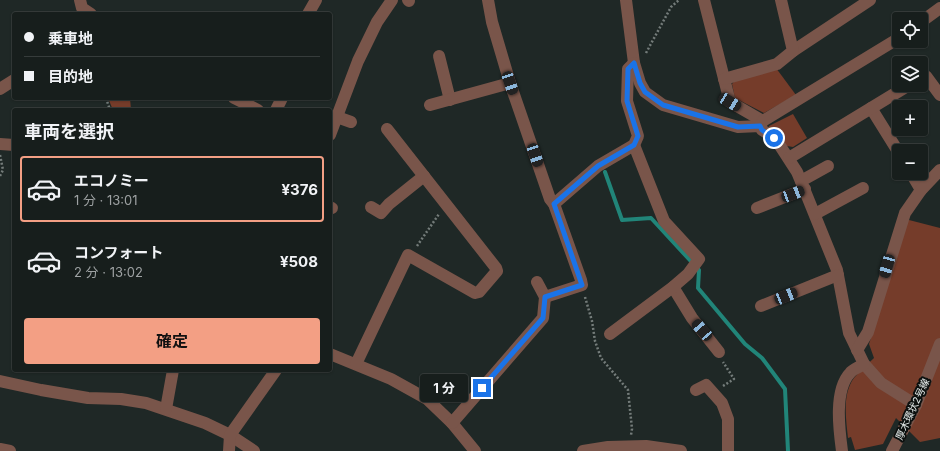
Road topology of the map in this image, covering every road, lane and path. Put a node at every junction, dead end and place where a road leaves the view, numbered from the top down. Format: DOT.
graph roads {
  1 [pos="316,0"];
  2 [pos="392,0"];
  3 [pos="488,0"];
  4 [pos="626,0"];
  5 [pos="679,0"];
  6 [pos="704,0"];
  7 [pos="780,0"];
  8 [pos="870,0"];
  9 [pos="940,8"];
  10 [pos="309,12"];
  11 [pos="928,17"];
  12 [pos="892,42"];
  13 [pos="793,51"];
  14 [pos="439,56"];
  15 [pos="634,65"];
  16 [pos="724,79"];
  17 [pos="928,79"];
  18 [pos="12,81"];
  19 [pos="510,83"];
  20 [pos="0,89"];
  21 [pos="897,92"];
  22 [pos="940,95"];
  23 [pos="238,100"];
  24 [pos="450,100"];
  25 [pos="430,105"];
  26 [pos="254,108"];
  27 [pos="871,108"];
  28 [pos="337,117"];
  29 [pos="351,122"];
  30 [pos="761,123"];
  31 [pos="387,128"];
  32 [pos="332,130"];
  33 [pos="0,144"];
  34 [pos="893,144"];
  35 [pos="12,145"];
  36 [pos="634,145"];
  37 [pos="0,153"];
  38 [pos="788,158"];
  39 [pos="828,166"];
  40 [pos="940,170"];
  41 [pos="0,176"];
  42 [pos="424,176"];
  43 [pos="915,180"];
  44 [pos="803,185"];
  45 [pos="863,188"];
  46 [pos="921,190"];
  47 [pos="447,203"];
  48 [pos="554,204"];
  49 [pos="370,207"];
  50 [pos="758,208"];
  51 [pos="815,214"];
  52 [pos="410,256"];
  53 [pos="838,275"];
  54 [pos="537,282"];
  55 [pos="581,286"];
  56 [pos="673,287"];
  57 [pos="545,297"];
  58 [pos="767,299"];
  59 [pos="610,334"];
  60 [pos="718,342"];
  61 [pos="940,344"];
  62 [pos="857,350"];
  63 [pos="332,355"];
  64 [pos="356,364"];
  65 [pos="864,364"];
  66 [pos="172,372"];
  67 [pos="275,372"];
  68 [pos="0,381"];
  69 [pos="696,390"];
  70 [pos="713,392"];
  71 [pos="916,405"];
  72 [pos="166,409"];
  73 [pos="452,423"];
  74 [pos="230,435"];
  75 [pos="630,446"];
  76 [pos="0,449"];
  77 [pos="10,451"];
  78 [pos="229,451"];
  79 [pos="254,451"];
  80 [pos="475,451"];
  81 [pos="582,451"];
  82 [pos="681,451"];
  83 [pos="728,451"];
  84 [pos="842,451"];
  85 [pos="892,451"];
  1 -- 10 [label="street"];
  2 -- 28 [label="street"];
  3 -- 19 [label="street"];
  4 -- 15 [label="street"];
  5 -- 15 [label="path"];
  6 -- 16 [label="street"];
  7 -- 13 [label="street"];
  8 -- 13 [label="street"];
  9 -- 11 [label="street"];
  12 -- 30 [label="street"];
  13 -- 16 [label="street"];
  14 -- 24 [label="street"];
  15 -- 30 [label="street"];
  15 -- 36 [label="street"];
  16 -- 30 [label="street"];
  17 -- 22 [label="street"];
  18 -- 20 [label="street"];
  19 -- 24 [label="street"];
  19 -- 48 [label="street"];
  21 -- 27 [label="street"];
  23 -- 26 [label="street"];
  24 -- 25 [label="street"];
  27 -- 34 [label="street"];
  27 -- 38 [label="street"];
  28 -- 29 [label="street"];
  28 -- 32 [label="street"];
  30 -- 38 [label="street"];
  31 -- 42 [label="street"];
  33 -- 35 [label="street"];
  36 -- 48 [label="street"];
  36 -- 56 [label="street"];
  37 -- 41 [label="path"];
  38 -- 44 [label="street"];
  39 -- 44 [label="street"];
  40 -- 46 [label="street"];
  42 -- 47 [label="street"];
  42 -- 49 [label="street"];
  43 -- 46 [label="street"];
  44 -- 50 [label="street"];
  44 -- 51 [label="street"];
  45 -- 51 [label="street"];
  46 -- 62 [label="street"];
  47 -- 52 [label="path"];
  47 -- 52 [label="street"];
  48 -- 55 [label="street"];
  51 -- 53 [label="street"];
  52 -- 64 [label="street"];
  53 -- 58 [label="street"];
  53 -- 62 [label="street"];
  54 -- 57 [label="street"];
  55 -- 57 [label="street"];
  55 -- 75 [label="path"];
  56 -- 59 [label="street"];
  56 -- 60 [label="street"];
  57 -- 73 [label="street"];
  60 -- 70 [label="path"];
  61 -- 71 [label="street, 厚木環状2号線"];
  62 -- 65 [label="street"];
  63 -- 64 [label="street"];
  64 -- 73 [label="street"];
  65 -- 71 [label="street"];
  65 -- 84 [label="street"];
  66 -- 72 [label="street"];
  67 -- 74 [label="street"];
  68 -- 72 [label="street"];
  69 -- 70 [label="street"];
  70 -- 83 [label="street"];
  71 -- 85 [label="street, 厚木環状2号線"];
  72 -- 74 [label="street"];
  73 -- 80 [label="street"];
  74 -- 78 [label="street"];
  74 -- 79 [label="street"];
  75 -- 81 [label="street"];
  75 -- 82 [label="street"];
  76 -- 77 [label="street"];
}
